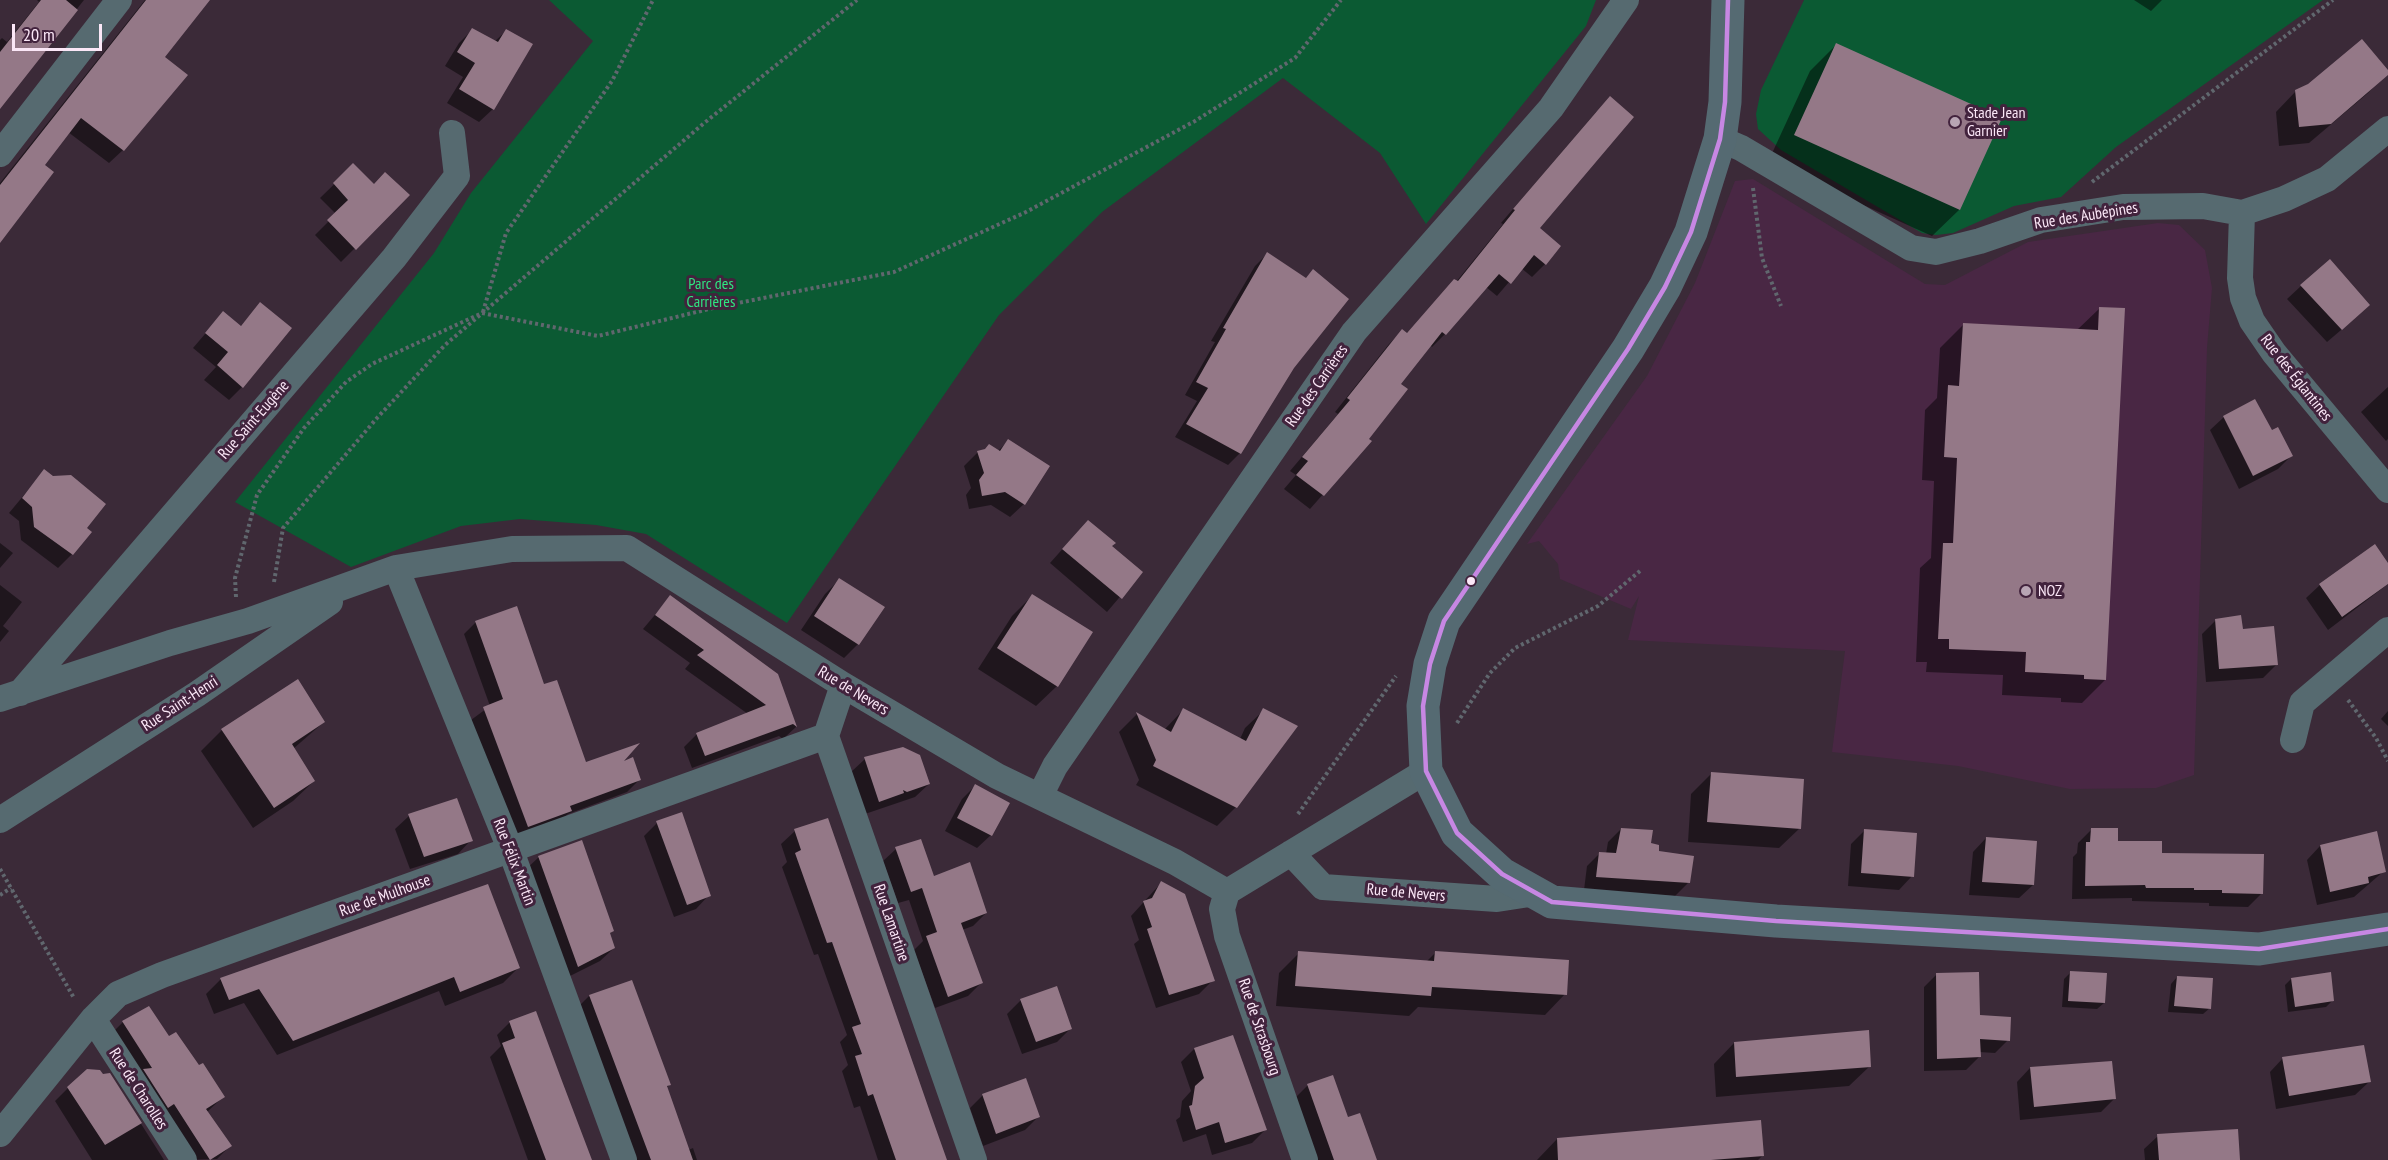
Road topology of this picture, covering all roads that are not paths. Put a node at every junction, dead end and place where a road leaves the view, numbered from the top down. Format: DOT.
graph roads {
  1 [pos="119,0"];
  2 [pos="1626,0"];
  3 [pos="1728,0"];
  4 [pos="2388,129"];
  5 [pos="452,134"];
  6 [pos="1720,139"];
  7 [pos="0,154"];
  8 [pos="2242,213"];
  9 [pos="2388,490"];
  10 [pos="396,567"];
  11 [pos="357,583"];
  12 [pos="2388,630"];
  13 [pos="843,685"];
  14 [pos="10,696"];
  15 [pos="826,736"];
  16 [pos="2293,740"];
  17 [pos="1426,771"];
  18 [pos="1040,796"];
  19 [pos="0,820"];
  20 [pos="511,851"];
  21 [pos="1291,853"];
  22 [pos="1227,892"];
  23 [pos="1544,897"];
  24 [pos="2388,929"];
  25 [pos="91,1022"];
  26 [pos="27,1101"];
  27 [pos="0,1111"];
  28 [pos="0,1134"];
  29 [pos="184,1160"];
  30 [pos="624,1160"];
  31 [pos="974,1160"];
  32 [pos="1305,1160"];
  1 -- 7 [label="street"];
  2 -- 18 [label="street, Rue des Carrières"];
  3 -- 6 [label="main road"];
  4 -- 8 [label="street, Rue des Aubépines"];
  5 -- 14 [label="street, Rue Saint-Eugène"];
  6 -- 8 [label="street, Rue des Aubépines"];
  6 -- 17 [label="main road"];
  8 -- 9 [label="street, Rue des Églantines"];
  10 -- 11 [label="street, Rue Saint-Eugène"];
  10 -- 13 [label="street, Rue de Nevers"];
  10 -- 20 [label="street, Rue Félix Martin"];
  11 -- 14 [label="street, Rue Saint-Eugène"];
  11 -- 19 [label="street, Rue Saint-Henri"];
  12 -- 16 [label="street"];
  13 -- 15 [label="street"];
  13 -- 18 [label="street, Rue de Nevers"];
  15 -- 20 [label="street, Rue de Mulhouse"];
  15 -- 31 [label="street, Rue Lamartine"];
  17 -- 21 [label="street"];
  17 -- 23 [label="main road"];
  18 -- 22 [label="street, Rue de Nevers"];
  20 -- 25 [label="street, Rue de Mulhouse"];
  20 -- 30 [label="street, Rue Félix Martin"];
  21 -- 22 [label="street"];
  21 -- 23 [label="street, Rue de Nevers"];
  22 -- 32 [label="street, Rue de Strasbourg"];
  23 -- 24 [label="main road, Rue de Nevers"];
  25 -- 26 [label="street, Rue de Mulhouse"];
  25 -- 29 [label="street, Rue de Charolles"];
  26 -- 27 [label="street"];
  26 -- 28 [label="street, Rue de Mulhouse"];
}
